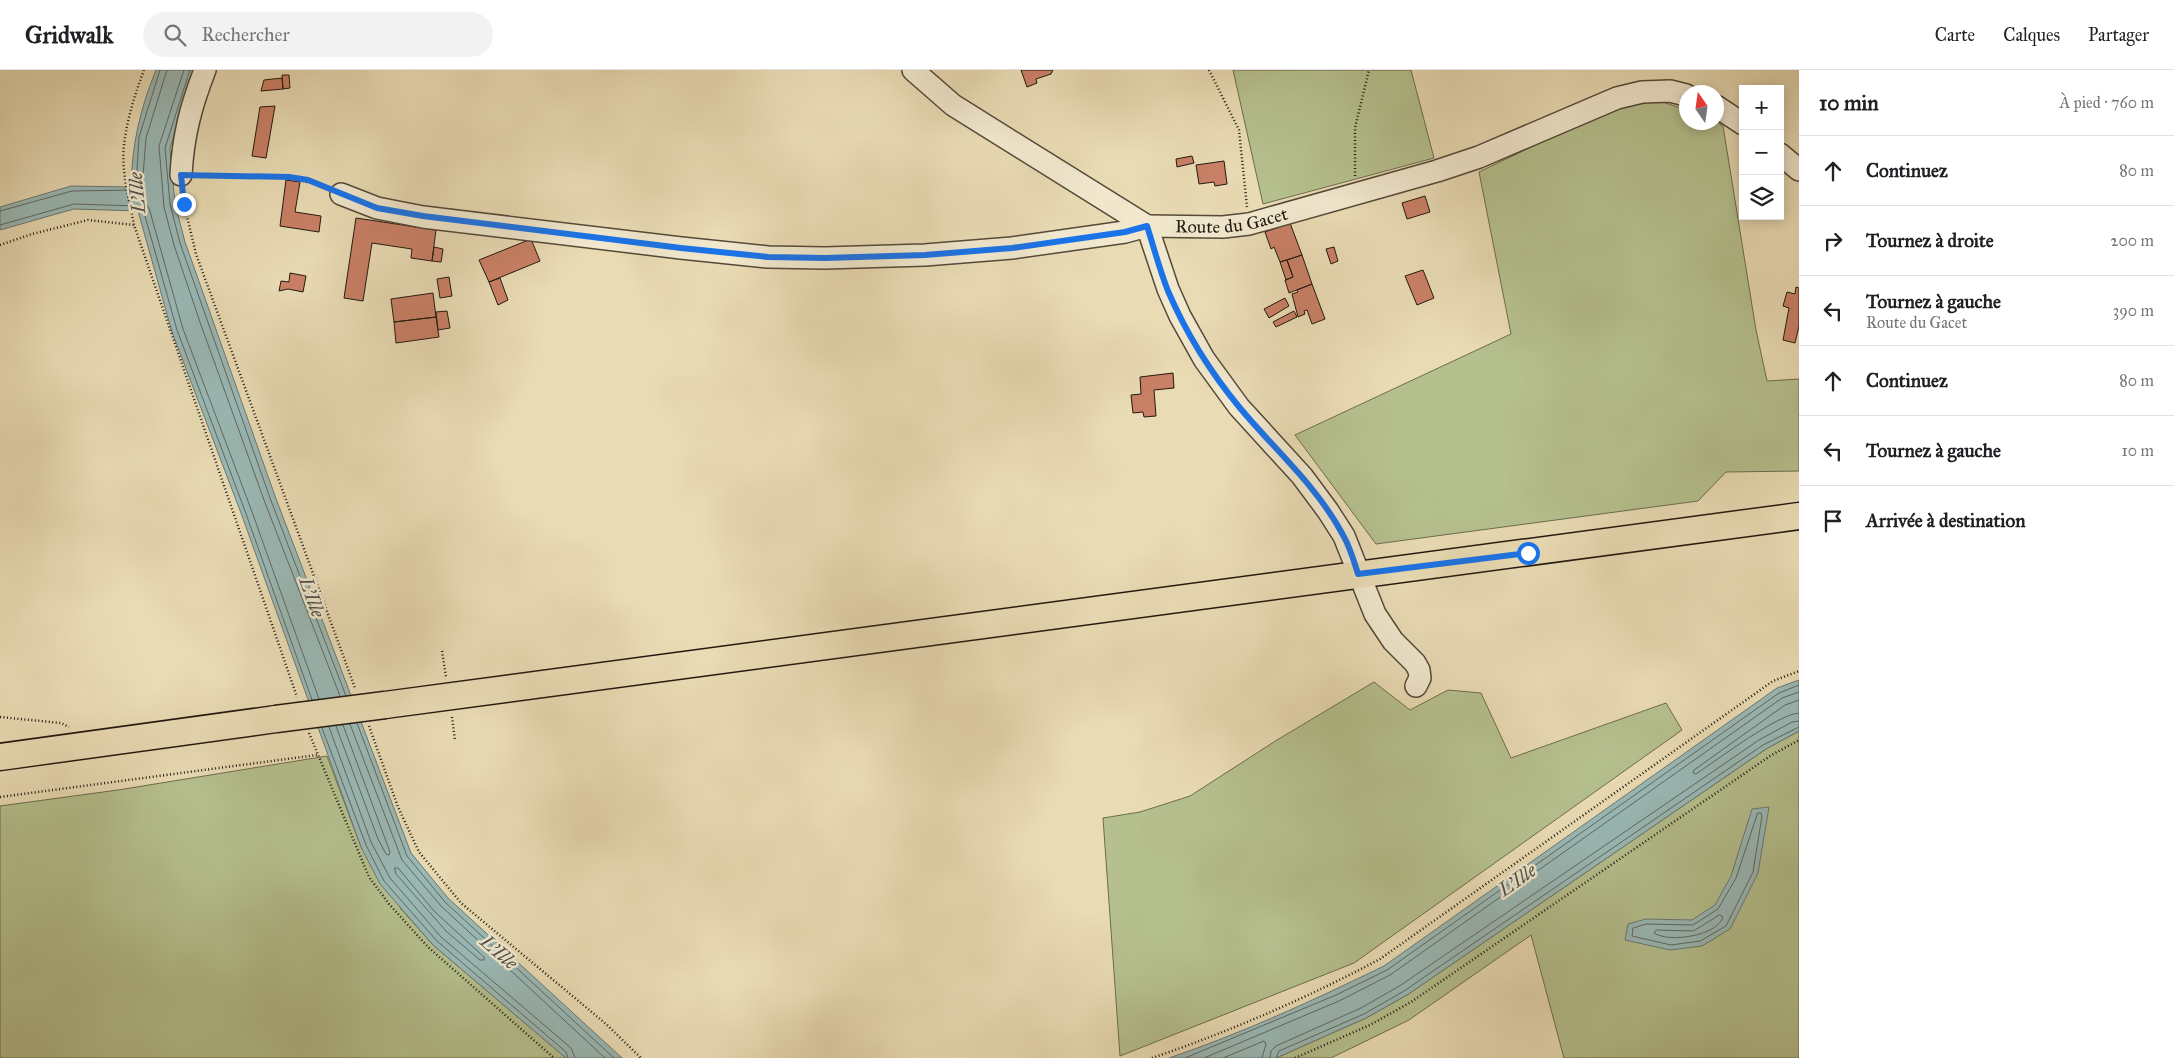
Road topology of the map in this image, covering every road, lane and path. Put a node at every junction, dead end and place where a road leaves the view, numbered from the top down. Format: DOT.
graph roads {
  1 [pos="144,70"];
  2 [pos="205,70"];
  3 [pos="913,70"];
  4 [pos="1209,70"];
  5 [pos="1369,70"];
  6 [pos="1679,93"];
  7 [pos="1724,111"];
  8 [pos="1739,121"];
  9 [pos="1784,157"];
  10 [pos="1799,170"];
  11 [pos="181,175"];
  12 [pos="340,194"];
  13 [pos="1355,194"];
  14 [pos="1249,224"];
  15 [pos="134,225"];
  16 [pos="1147,226"];
  17 [pos="0,245"];
  18 [pos="1799,516"];
  19 [pos="1358,574"];
  20 [pos="442,651"];
  21 [pos="1799,671"];
  22 [pos="446,678"];
  23 [pos="1416,686"];
  24 [pos="357,694"];
  25 [pos="298,700"];
  26 [pos="376,714"];
  27 [pos="452,717"];
  28 [pos="0,718"];
  29 [pos="307,728"];
  30 [pos="1799,740"];
  31 [pos="455,741"];
  32 [pos="88,744"];
  33 [pos="317,755"];
  34 [pos="0,756"];
  35 [pos="0,797"];
  36 [pos="554,1058"];
  37 [pos="641,1058"];
  38 [pos="1152,1058"];
  39 [pos="1295,1058"];
  1 -- 15 [label="path"];
  2 -- 11 [label="street"];
  3 -- 16 [label="street"];
  4 -- 14 [label="path"];
  5 -- 13 [label="path"];
  6 -- 13 [label="street, Route du Gacet"];
  7 -- 8 [label="street"];
  9 -- 10 [label="street"];
  11 -- 12 [label="path"];
  11 -- 24 [label="path"];
  12 -- 16 [label="street, Route du Gacet"];
  13 -- 14 [label="street, Route du Gacet"];
  14 -- 16 [label="street, Route du Gacet"];
  15 -- 17 [label="path"];
  15 -- 25 [label="path"];
  16 -- 19 [label="street"];
  18 -- 19 [label="main road"];
  19 -- 23 [label="street"];
  19 -- 26 [label="main road"];
  20 -- 22 [label="path"];
  21 -- 38 [label="path"];
  26 -- 32 [label="main road, bridge"];
  26 -- 37 [label="path"];
  27 -- 31 [label="path"];
  28 -- 32 [label="path"];
  29 -- 33 [label="path"];
  30 -- 39 [label="path"];
  32 -- 34 [label="main road"];
  33 -- 35 [label="path"];
  33 -- 36 [label="path"];
}
